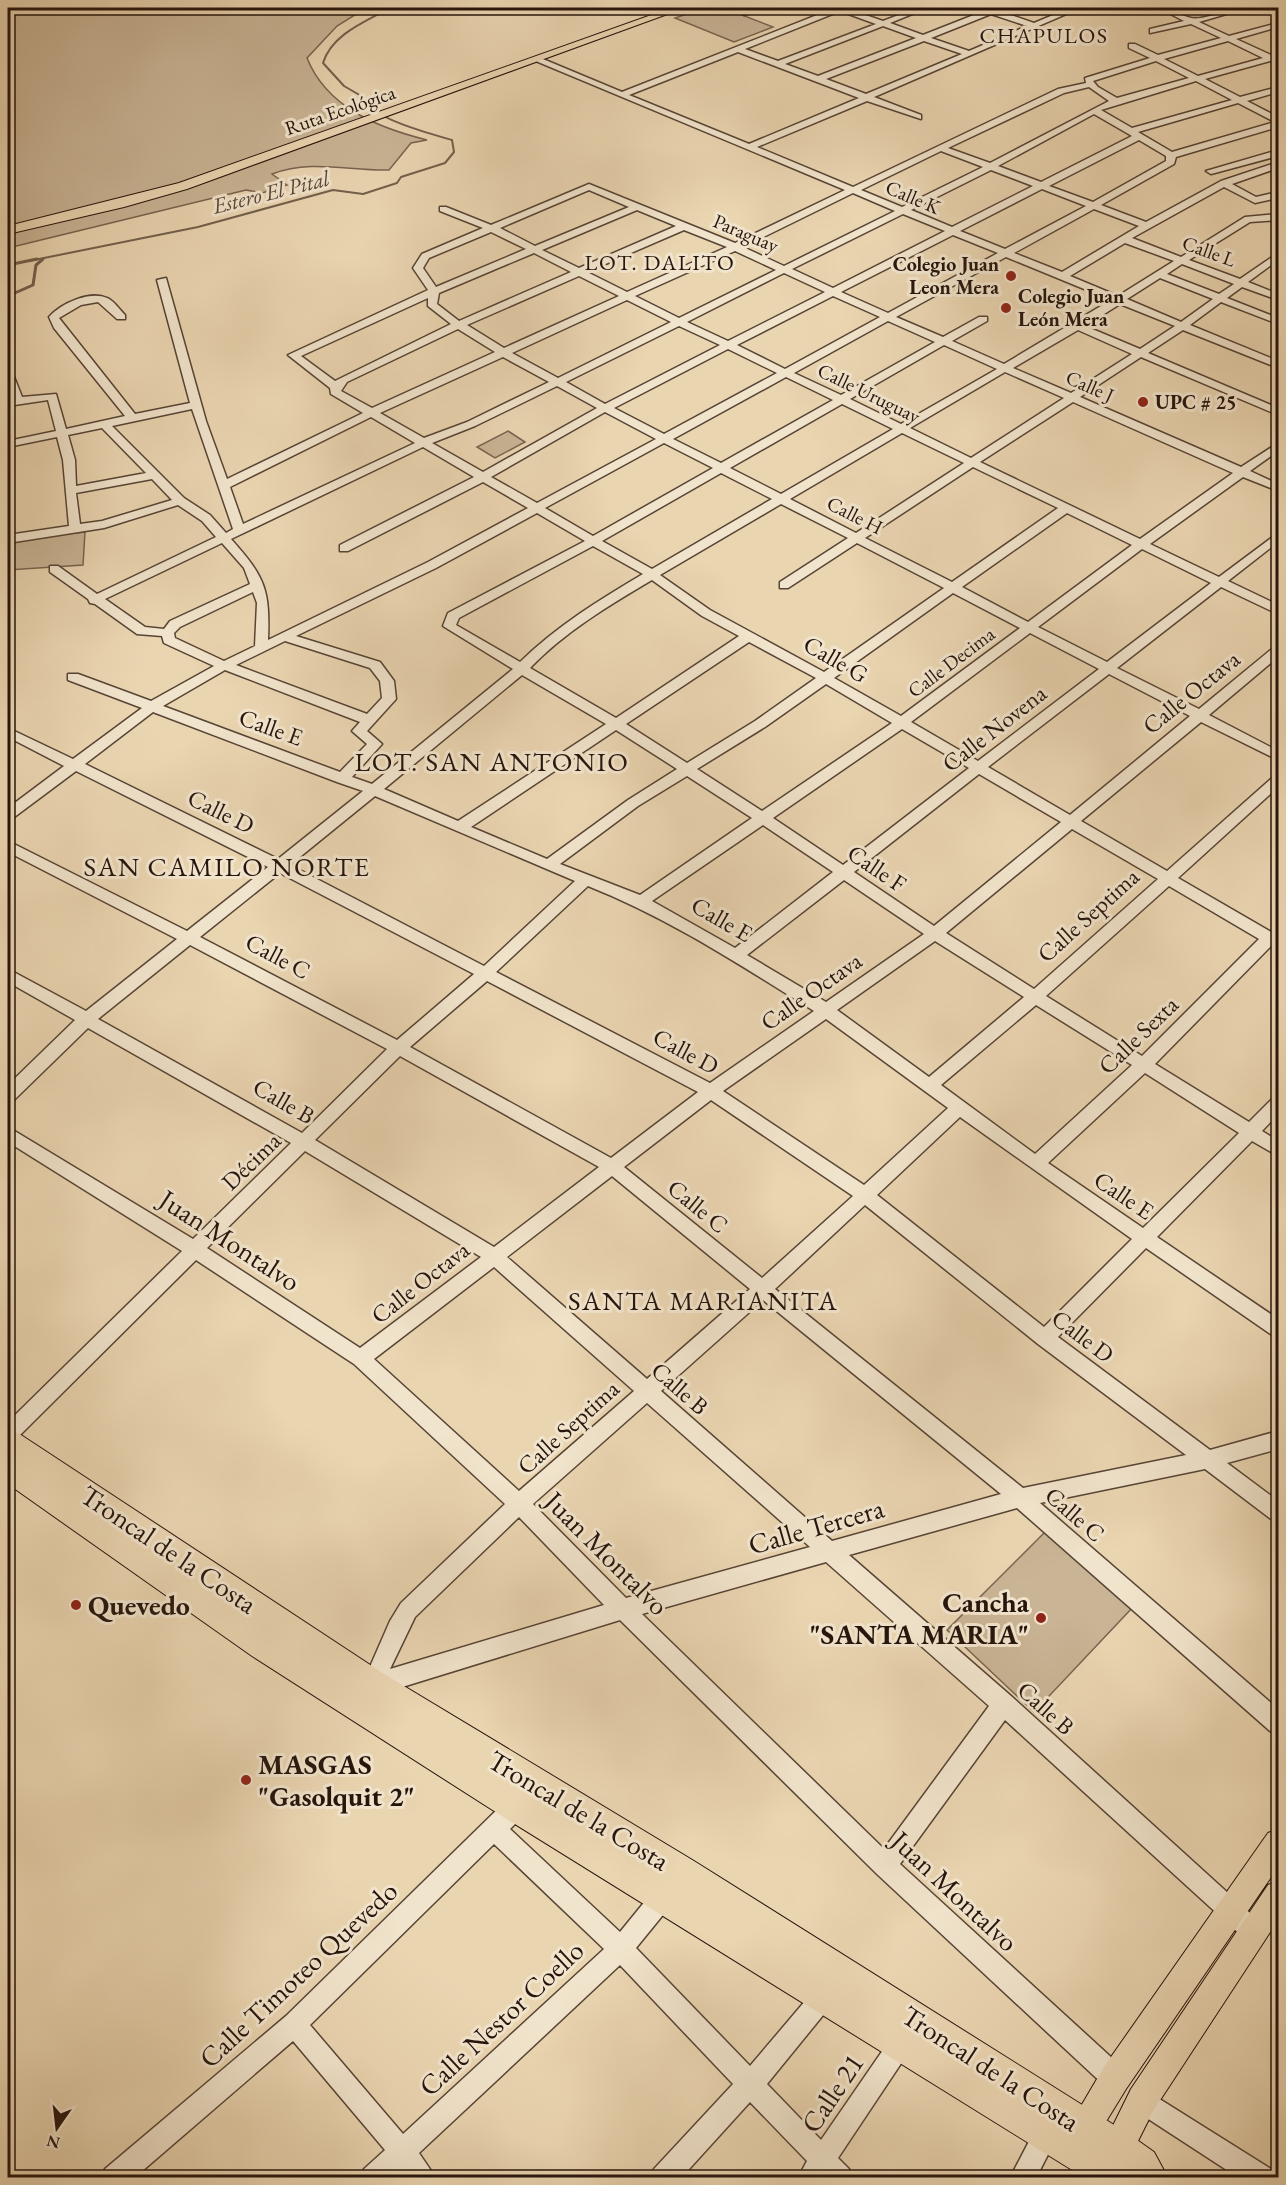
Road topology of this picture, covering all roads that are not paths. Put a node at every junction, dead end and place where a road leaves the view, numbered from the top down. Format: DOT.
graph roads {
  1 [pos="679,8"];
  2 [pos="760,8"];
  3 [pos="840,8"];
  4 [pos="923,8"];
  5 [pos="980,8"];
  6 [pos="1076,8"];
  7 [pos="1163,8"];
  8 [pos="1243,8"];
  9 [pos="1268,8"];
  10 [pos="994,9"];
  11 [pos="744,13"];
  12 [pos="1278,13"];
  13 [pos="1192,20"];
  14 [pos="881,23"];
  15 [pos="1033,25"];
  16 [pos="1278,25"];
  17 [pos="1153,31"];
  18 [pos="925,38"];
  19 [pos="1231,39"];
  20 [pos="1132,46"];
  21 [pos="738,49"];
  22 [pos="967,53"];
  23 [pos="1157,58"];
  24 [pos="534,59"];
  25 [pos="1276,59"];
  26 [pos="778,63"];
  27 [pos="819,79"];
  28 [pos="1196,79"];
  29 [pos="1090,84"];
  30 [pos="1278,89"];
  31 [pos="621,95"];
  32 [pos="866,97"];
  33 [pos="1240,100"];
  34 [pos="1116,102"];
  35 [pos="1094,110"];
  36 [pos="918,117"];
  37 [pos="1278,122"];
  38 [pos="1135,134"];
  39 [pos="748,148"];
  40 [pos="940,148"];
  41 [pos="1278,153"];
  42 [pos="1171,155"];
  43 [pos="1278,165"];
  44 [pos="992,166"];
  45 [pos="1211,171"];
  46 [pos="1224,183"];
  47 [pos="1042,186"];
  48 [pos="850,190"];
  49 [pos="1278,195"];
  50 [pos="1094,205"];
  51 [pos="637,207"];
  52 [pos="443,209"];
  53 [pos="902,211"];
  54 [pos="1278,217"];
  55 [pos="1146,225"];
  56 [pos="684,226"];
  57 [pos="494,229"];
  58 [pos="8,230"];
  59 [pos="949,232"];
  60 [pos="1126,240"];
  61 [pos="735,247"];
  62 [pos="537,250"];
  63 [pos="1005,253"];
  64 [pos="1278,257"];
  65 [pos="1180,261"];
  66 [pos="784,269"];
  67 [pos="578,271"];
  68 [pos="1158,274"];
  69 [pos="1061,277"];
  70 [pos="162,280"];
  71 [pos="1242,282"];
  72 [pos="434,291"];
  73 [pos="834,292"];
  74 [pos="626,296"];
  75 [pos="1278,297"];
  76 [pos="1220,298"];
  77 [pos="1118,299"];
  78 [pos="121,317"];
  79 [pos="888,317"];
  80 [pos="983,319"];
  81 [pos="1278,321"];
  82 [pos="680,322"];
  83 [pos="458,325"];
  84 [pos="1077,326"];
  85 [pos="1182,326"];
  86 [pos="944,342"];
  87 [pos="728,345"];
  88 [pos="504,353"];
  89 [pos="1139,353"];
  90 [pos="1278,365"];
  91 [pos="1003,367"];
  92 [pos="786,373"];
  93 [pos="8,374"];
  94 [pos="558,382"];
  95 [pos="336,387"];
  96 [pos="1072,398"];
  97 [pos="840,399"];
  98 [pos="13,402"];
  99 [pos="196,405"];
  100 [pos="605,408"];
  101 [pos="373,412"];
  102 [pos="1278,412"];
  103 [pos="131,417"];
  104 [pos="103,423"];
  105 [pos="900,428"];
  106 [pos="61,431"];
  107 [pos="665,438"];
  108 [pos="425,442"];
  109 [pos="8,444"];
  110 [pos="1278,446"];
  111 [pos="973,463"];
  112 [pos="720,467"];
  113 [pos="1242,472"];
  114 [pos="157,475"];
  115 [pos="485,476"];
  116 [pos="224,485"];
  117 [pos="1278,488"];
  118 [pos="70,491"];
  119 [pos="782,499"];
  120 [pos="180,501"];
  121 [pos="535,508"];
  122 [pos="1066,508"];
  123 [pos="75,529"];
  124 [pos="240,532"];
  125 [pos="1278,537"];
  126 [pos="8,538"];
  127 [pos="858,538"];
  128 [pos="225,539"];
  129 [pos="593,541"];
  130 [pos="1141,544"];
  131 [pos="344,548"];
  132 [pos="54,569"];
  133 [pos="653,575"];
  134 [pos="1220,582"];
  135 [pos="257,585"];
  136 [pos="784,585"];
  137 [pos="953,587"];
  138 [pos="94,600"];
  139 [pos="1278,610"];
  140 [pos="1029,627"];
  141 [pos="167,633"];
  142 [pos="750,635"];
  143 [pos="282,636"];
  144 [pos="261,646"];
  145 [pos="1278,651"];
  146 [pos="223,665"];
  147 [pos="1108,668"];
  148 [pos="521,669"];
  149 [pos="73,677"];
  150 [pos="825,678"];
  151 [pos="150,708"];
  152 [pos="1199,715"];
  153 [pos="369,720"];
  154 [pos="615,723"];
  155 [pos="901,723"];
  156 [pos="8,732"];
  157 [pos="1278,756"];
  158 [pos="72,765"];
  159 [pos="979,768"];
  160 [pos="684,769"];
  161 [pos="342,779"];
  162 [pos="1278,780"];
  163 [pos="374,790"];
  164 [pos="8,815"];
  165 [pos="763,818"];
  166 [pos="1071,822"];
  167 [pos="460,827"];
  168 [pos="8,846"];
  169 [pos="279,866"];
  170 [pos="548,866"];
  171 [pos="844,872"];
  172 [pos="1167,878"];
  173 [pos="586,880"];
  174 [pos="640,901"];
  175 [pos="935,934"];
  176 [pos="188,936"];
  177 [pos="1274,940"];
  178 [pos="736,955"];
  179 [pos="486,973"];
  180 [pos="8,975"];
  181 [pos="1035,997"];
  182 [pos="824,1009"];
  183 [pos="87,1019"];
  184 [pos="398,1048"];
  185 [pos="1142,1066"];
  186 [pos="930,1085"];
  187 [pos="711,1091"];
  188 [pos="8,1095"];
  189 [pos="1278,1104"];
  190 [pos="960,1108"];
  191 [pos="1252,1132"];
  192 [pos="8,1134"];
  193 [pos="304,1142"];
  194 [pos="1278,1149"];
  195 [pos="1036,1164"];
  196 [pos="611,1166"];
  197 [pos="865,1194"];
  198 [pos="1143,1237"];
  199 [pos="194,1250"];
  200 [pos="493,1255"];
  201 [pos="763,1289"];
  202 [pos="1277,1326"];
  203 [pos="1045,1338"];
  204 [pos="361,1358"];
  205 [pos="646,1392"];
  206 [pos="8,1434"];
  207 [pos="1278,1440"];
  208 [pos="8,1442"];
  209 [pos="1208,1459"];
  210 [pos="8,1468"];
  211 [pos="1020,1498"];
  212 [pos="519,1504"];
  213 [pos="1278,1512"];
  214 [pos="829,1552"];
  215 [pos="623,1609"];
  216 [pos="373,1684"];
  217 [pos="1003,1704"];
  218 [pos="1278,1723"];
  219 [pos="506,1819"];
  220 [pos="1278,1843"];
  221 [pos="885,1866"];
  222 [pos="1278,1894"];
  223 [pos="663,1897"];
  224 [pos="1231,1910"];
  225 [pos="1253,1931"];
  226 [pos="621,1948"];
  227 [pos="825,1995"];
  228 [pos="294,2024"];
  229 [pos="902,2042"];
  230 [pos="1115,2079"];
  231 [pos="752,2082"];
  232 [pos="1142,2100"];
  233 [pos="1068,2137"];
  234 [pos="401,2152"];
  235 [pos="1115,2165"];
  236 [pos="824,2172"];
  237 [pos="114,2178"];
  238 [pos="373,2178"];
  239 [pos="423,2178"];
  240 [pos="663,2178"];
  241 [pos="1022,2178"];
  242 [pos="1150,2178"];
  243 [pos="1262,2178"];
  1 -- 24 [label="main road, Ruta Ecológica"];
  2 -- 11 [label="street"];
  3 -- 14 [label="street"];
  3 -- 21 [label="street"];
  4 -- 14 [label="street"];
  5 -- 10 [label="street"];
  6 -- 15 [label="street"];
  7 -- 13 [label="street"];
  8 -- 13 [label="street"];
  9 -- 12 [label="street"];
  10 -- 15 [label="street"];
  10 -- 18 [label="street"];
  13 -- 17 [label="street"];
  13 -- 19 [label="street"];
  14 -- 18 [label="street"];
  14 -- 26 [label="street"];
  15 -- 22 [label="street"];
  16 -- 19 [label="street"];
  18 -- 22 [label="street"];
  18 -- 27 [label="street"];
  19 -- 23 [label="street"];
  19 -- 25 [label="street"];
  20 -- 23 [label="street"];
  21 -- 26 [label="street"];
  21 -- 31 [label="street"];
  22 -- 32 [label="street"];
  23 -- 28 [label="street"];
  23 -- 29 [label="street"];
  24 -- 31 [label="street, Calle K"];
  24 -- 58 [label="main road, Ruta Ecológica"];
  25 -- 28 [label="street"];
  26 -- 27 [label="street"];
  27 -- 32 [label="street"];
  28 -- 33 [label="street"];
  28 -- 34 [label="street"];
  29 -- 34 [label="street"];
  29 -- 40 [label="street"];
  30 -- 33 [label="street"];
  31 -- 39 [label="street, Calle K"];
  32 -- 36 [label="street"];
  32 -- 39 [label="street"];
  33 -- 37 [label="street"];
  33 -- 38 [label="street"];
  34 -- 35 [label="street"];
  35 -- 38 [label="street"];
  35 -- 44 [label="street"];
  37 -- 42 [label="street"];
  38 -- 42 [label="street"];
  38 -- 47 [label="street"];
  39 -- 48 [label="street, Calle K"];
  40 -- 44 [label="street"];
  40 -- 48 [label="street"];
  41 -- 45 [label="street"];
  42 -- 50 [label="street"];
  43 -- 46 [label="street"];
  44 -- 47 [label="street"];
  44 -- 53 [label="street"];
  46 -- 49 [label="street"];
  46 -- 55 [label="street"];
  47 -- 50 [label="street"];
  47 -- 59 [label="street"];
  48 -- 53 [label="street, Calle K"];
  48 -- 61 [label="street"];
  50 -- 55 [label="street"];
  50 -- 63 [label="street"];
  51 -- 56 [label="street, Paraguay"];
  51 -- 57 [label="street, Paraguay"];
  51 -- 62 [label="street"];
  52 -- 57 [label="street, Calle Uruguay"];
  53 -- 59 [label="street, Calle K"];
  53 -- 66 [label="street"];
  54 -- 65 [label="street"];
  55 -- 60 [label="street"];
  56 -- 61 [label="street, Paraguay"];
  56 -- 67 [label="street"];
  57 -- 62 [label="street, Calle Uruguay"];
  57 -- 72 [label="street"];
  59 -- 63 [label="street, Calle K"];
  59 -- 73 [label="street"];
  60 -- 65 [label="street, Calle L"];
  60 -- 69 [label="street"];
  61 -- 66 [label="street, Paraguay"];
  61 -- 74 [label="street"];
  62 -- 67 [label="street, Calle Uruguay"];
  62 -- 72 [label="street"];
  63 -- 69 [label="street, Calle K"];
  63 -- 79 [label="street"];
  64 -- 71 [label="street"];
  65 -- 68 [label="street"];
  65 -- 71 [label="street, Calle L"];
  66 -- 73 [label="street, Paraguay"];
  66 -- 82 [label="street"];
  67 -- 74 [label="street, Calle Uruguay"];
  67 -- 83 [label="street"];
  68 -- 76 [label="street"];
  68 -- 77 [label="street"];
  69 -- 77 [label="street, Calle K"];
  70 -- 99 [label="street"];
  71 -- 75 [label="street, Calle L"];
  71 -- 76 [label="street"];
  72 -- 83 [label="street, Calle H"];
  72 -- 95 [label="street, Calle G"];
  73 -- 79 [label="street, Paraguay"];
  73 -- 87 [label="street"];
  74 -- 82 [label="street, Calle Uruguay"];
  74 -- 88 [label="street"];
  76 -- 81 [label="street"];
  76 -- 85 [label="street"];
  77 -- 84 [label="street"];
  77 -- 85 [label="street, Calle K"];
  78 -- 103 [label="street"];
  79 -- 86 [label="street, Calle J"];
  79 -- 92 [label="street"];
  80 -- 86 [label="street"];
  82 -- 87 [label="street, Calle Uruguay"];
  82 -- 94 [label="street"];
  83 -- 88 [label="street, Calle H"];
  83 -- 95 [label="street"];
  84 -- 89 [label="street"];
  84 -- 91 [label="street"];
  85 -- 89 [label="street"];
  85 -- 90 [label="street, Calle K"];
  86 -- 91 [label="street, Calle J"];
  86 -- 97 [label="street"];
  87 -- 92 [label="street, Calle Uruguay"];
  87 -- 100 [label="street"];
  88 -- 94 [label="street, Calle H"];
  88 -- 101 [label="street"];
  89 -- 96 [label="street"];
  89 -- 102 [label="street"];
  91 -- 96 [label="street, Calle J"];
  91 -- 105 [label="street"];
  92 -- 97 [label="street, Calle Uruguay"];
  92 -- 107 [label="street"];
  93 -- 98 [label="street"];
  94 -- 100 [label="street, Calle H"];
  94 -- 108 [label="street"];
  95 -- 101 [label="street, Calle G"];
  96 -- 111 [label="street"];
  96 -- 113 [label="street, Calle J"];
  97 -- 105 [label="street, Calle Uruguay"];
  97 -- 112 [label="street"];
  98 -- 106 [label="street"];
  99 -- 103 [label="street"];
  99 -- 116 [label="street"];
  100 -- 107 [label="street, Calle H"];
  100 -- 115 [label="street"];
  101 -- 108 [label="street, Calle G"];
  101 -- 116 [label="street"];
  103 -- 104 [label="street"];
  104 -- 106 [label="street"];
  104 -- 114 [label="street"];
  105 -- 111 [label="street, Calle Uruguay"];
  105 -- 119 [label="street"];
  106 -- 109 [label="street"];
  106 -- 118 [label="street"];
  107 -- 112 [label="street, Calle H"];
  107 -- 121 [label="street"];
  108 -- 115 [label="street, Calle G"];
  108 -- 124 [label="street"];
  110 -- 113 [label="street, Calle Decima"];
  111 -- 122 [label="street, Calle Uruguay"];
  111 -- 127 [label="street"];
  112 -- 119 [label="street, Calle H"];
  112 -- 129 [label="street"];
  113 -- 117 [label="street, Calle J"];
  113 -- 130 [label="street, Calle Decima"];
  114 -- 118 [label="street"];
  114 -- 120 [label="street"];
  115 -- 121 [label="street, Calle G"];
  115 -- 131 [label="street"];
  116 -- 124 [label="street"];
  118 -- 123 [label="street"];
  119 -- 127 [label="street, Calle H"];
  119 -- 133 [label="street"];
  120 -- 123 [label="street"];
  120 -- 128 [label="street"];
  121 -- 129 [label="street, Calle G"];
  121 -- 143 [label="street"];
  122 -- 130 [label="street, Calle Uruguay"];
  122 -- 137 [label="street"];
  123 -- 126 [label="street"];
  124 -- 128 [label="street"];
  125 -- 134 [label="street, Calle Novena"];
  127 -- 136 [label="street"];
  127 -- 137 [label="street, Calle H"];
  128 -- 135 [label="street"];
  128 -- 138 [label="street"];
  129 -- 133 [label="street, Calle G"];
  129 -- 148 [label="street, Calle F"];
  130 -- 134 [label="street, Calle Uruguay"];
  130 -- 140 [label="street, Calle Decima"];
  132 -- 138 [label="street"];
  133 -- 142 [label="street, Calle G"];
  133 -- 148 [label="street"];
  134 -- 139 [label="street, Calle Uruguay"];
  134 -- 147 [label="street, Calle Novena"];
  135 -- 141 [label="street"];
  135 -- 144 [label="street"];
  137 -- 140 [label="street, Calle H"];
  137 -- 150 [label="street"];
  138 -- 141 [label="street"];
  140 -- 147 [label="street, Calle H"];
  140 -- 155 [label="street, Calle Decima"];
  141 -- 146 [label="street"];
  142 -- 150 [label="street, Calle G"];
  142 -- 154 [label="street"];
  143 -- 144 [label="street"];
  143 -- 153 [label="street"];
  144 -- 146 [label="street"];
  145 -- 152 [label="street, Calle Octava"];
  146 -- 151 [label="street"];
  146 -- 153 [label="street"];
  147 -- 152 [label="street, Calle H"];
  147 -- 159 [label="street, Calle Novena"];
  148 -- 154 [label="street, Calle F"];
  148 -- 163 [label="street"];
  149 -- 151 [label="street, Calle E"];
  150 -- 155 [label="street, Calle G"];
  150 -- 160 [label="street"];
  151 -- 158 [label="street"];
  151 -- 161 [label="street, Calle E"];
  152 -- 157 [label="street, Calle H"];
  152 -- 166 [label="street, Calle Octava"];
  153 -- 161 [label="street"];
  154 -- 160 [label="street, Calle F"];
  154 -- 167 [label="street"];
  155 -- 159 [label="street, Calle G"];
  155 -- 165 [label="street, Calle Decima"];
  156 -- 158 [label="street, Calle D"];
  158 -- 164 [label="street"];
  158 -- 169 [label="street, Calle D"];
  159 -- 166 [label="street, Calle G"];
  159 -- 171 [label="street, Calle Novena"];
  160 -- 165 [label="street, Calle F"];
  160 -- 170 [label="street"];
  161 -- 163 [label="street, Calle E"];
  162 -- 172 [label="street, Calle Septima"];
  163 -- 167 [label="street, Calle E"];
  163 -- 169 [label="street"];
  165 -- 171 [label="street, Calle F"];
  165 -- 174 [label="street, Calle Decima"];
  166 -- 172 [label="street, Calle G"];
  166 -- 175 [label="street, Calle Octava"];
  167 -- 170 [label="street, Calle E"];
  168 -- 176 [label="street, Calle C"];
  169 -- 176 [label="street"];
  169 -- 179 [label="street, Calle D"];
  170 -- 173 [label="street, Calle E"];
  171 -- 175 [label="street, Calle F"];
  171 -- 178 [label="street, Calle Novena"];
  172 -- 177 [label="street, Calle G"];
  172 -- 181 [label="street, Calle Septima"];
  173 -- 174 [label="street, Calle E"];
  173 -- 179 [label="street, Décima"];
  174 -- 178 [label="street, Calle E"];
  175 -- 181 [label="street, Calle F"];
  175 -- 182 [label="street, Calle Octava"];
  176 -- 183 [label="street"];
  176 -- 184 [label="street, Calle C"];
  177 -- 185 [label="street, Calle Sexta"];
  178 -- 182 [label="street, Calle E"];
  179 -- 184 [label="street, Décima"];
  179 -- 187 [label="street, Calle D"];
  180 -- 183 [label="street, Calle B"];
  181 -- 185 [label="street, Calle F"];
  181 -- 186 [label="street, Calle Septima"];
  182 -- 186 [label="street, Calle E"];
  182 -- 187 [label="street, Calle Octava"];
  183 -- 188 [label="street"];
  183 -- 193 [label="street, Calle B"];
  184 -- 193 [label="street, Décima"];
  184 -- 196 [label="street, Calle C"];
  185 -- 191 [label="street, Calle F"];
  185 -- 195 [label="street, Calle Sexta"];
  186 -- 190 [label="street, Calle E"];
  187 -- 196 [label="street, Calle Octava"];
  187 -- 197 [label="street, Calle D"];
  189 -- 191 [label="street"];
  190 -- 195 [label="street, Calle E"];
  190 -- 197 [label="street, Calle Septima"];
  191 -- 194 [label="street, Calle F"];
  191 -- 198 [label="street"];
  192 -- 199 [label="street, Juan Montalvo"];
  193 -- 199 [label="street, Décima"];
  193 -- 200 [label="street, Calle B"];
  195 -- 198 [label="street, Calle E"];
  196 -- 200 [label="street, Calle Octava"];
  196 -- 201 [label="street, Calle C"];
  197 -- 201 [label="street, Calle Septima"];
  197 -- 203 [label="street, Calle D"];
  198 -- 202 [label="street, Calle E"];
  198 -- 203 [label="street"];
  199 -- 204 [label="street, Juan Montalvo"];
  199 -- 206 [label="street, Décima"];
  200 -- 204 [label="street, Calle Octava"];
  200 -- 205 [label="street, Calle B"];
  201 -- 205 [label="street, Calle Septima"];
  201 -- 211 [label="street, Calle C"];
  203 -- 209 [label="street, Calle D"];
  204 -- 212 [label="street, Juan Montalvo"];
  205 -- 212 [label="street, Calle Septima"];
  205 -- 214 [label="street, Calle B"];
  207 -- 209 [label="street, Calle Tercera"];
  208 -- 216 [label="highway, Troncal de la Costa"];
  209 -- 211 [label="street, Calle Tercera"];
  209 -- 213 [label="street, Calle D"];
  210 -- 219 [label="highway, Troncal de la Costa"];
  211 -- 214 [label="street, Calle Tercera"];
  211 -- 218 [label="street, Calle C"];
  212 -- 215 [label="street, Juan Montalvo"];
  212 -- 216 [label="street, Calle Septima"];
  214 -- 215 [label="street, Calle Tercera"];
  214 -- 217 [label="street, Calle B"];
  215 -- 216 [label="street, Calle Tercera"];
  215 -- 221 [label="street, Juan Montalvo"];
  216 -- 233 [label="highway, Troncal de la Costa"];
  217 -- 221 [label="street"];
  217 -- 224 [label="street, Calle B"];
  219 -- 223 [label="highway, Troncal de la Costa"];
  219 -- 226 [label="street"];
  219 -- 228 [label="street, Calle Timoteo Quevedo"];
  220 -- 224 [label="main road"];
  221 -- 230 [label="street, Juan Montalvo"];
  222 -- 225 [label="main road"];
  223 -- 226 [label="street, Calle Nestor Coello"];
  223 -- 227 [label="highway, Troncal de la Costa"];
  224 -- 225 [label="street, Calle B"];
  224 -- 230 [label="main road"];
  225 -- 232 [label="main road"];
  226 -- 231 [label="street"];
  226 -- 234 [label="street, Calle Nestor Coello"];
  227 -- 229 [label="highway, Troncal de la Costa"];
  227 -- 231 [label="street"];
  228 -- 234 [label="street"];
  228 -- 237 [label="street, Calle Timoteo Quevedo"];
  229 -- 233 [label="highway, Troncal de la Costa"];
  229 -- 236 [label="street, Calle 21"];
  230 -- 233 [label="main road"];
  231 -- 236 [label="street"];
  231 -- 240 [label="street"];
  232 -- 235 [label="main road"];
  232 -- 243 [label="street"];
  233 -- 235 [label="highway"];
  233 -- 241 [label="street"];
  234 -- 238 [label="street, Calle Nestor Coello"];
  234 -- 239 [label="street"];
  235 -- 242 [label="highway"];
}
